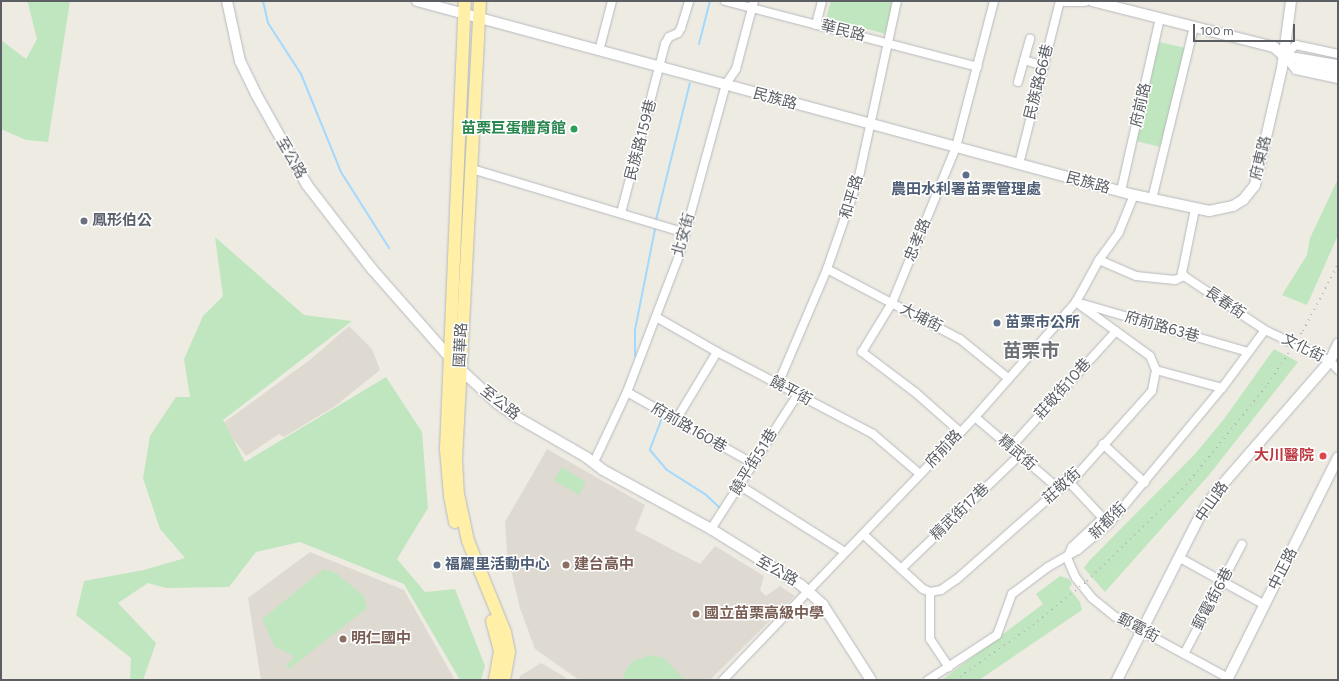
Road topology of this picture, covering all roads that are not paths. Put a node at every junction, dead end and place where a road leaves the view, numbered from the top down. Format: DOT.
graph roads {
  1 [pos="227,1"];
  2 [pos="417,1"];
  3 [pos="465,1"];
  4 [pos="480,1"];
  5 [pos="612,1"];
  6 [pos="689,1"];
  7 [pos="725,1"];
  8 [pos="822,1"];
  9 [pos="897,1"];
  10 [pos="994,1"];
  11 [pos="1060,1"];
  12 [pos="1064,1"];
  13 [pos="1085,1"];
  14 [pos="1092,1"];
  15 [pos="1292,1"];
  16 [pos="753,5"];
  17 [pos="464,14"];
  18 [pos="1160,18"];
  19 [pos="479,19"];
  20 [pos="816,25"];
  21 [pos="1194,27"];
  22 [pos="1030,39"];
  23 [pos="888,43"];
  24 [pos="599,51"];
  25 [pos="1338,54"];
  26 [pos="1284,56"];
  27 [pos="1024,60"];
  28 [pos="1338,61"];
  29 [pos="1338,65"];
  30 [pos="1044,66"];
  31 [pos="978,67"];
  32 [pos="661,68"];
  33 [pos="1338,71"];
  34 [pos="1338,79"];
  35 [pos="1018,82"];
  36 [pos="726,84"];
  37 [pos="869,124"];
  38 [pos="956,147"];
  39 [pos="1019,164"];
  40 [pos="472,169"];
  41 [pos="1121,192"];
  42 [pos="1134,195"];
  43 [pos="1152,200"];
  44 [pos="1196,209"];
  45 [pos="621,213"];
  46 [pos="685,233"];
  47 [pos="1100,260"];
  48 [pos="827,269"];
  49 [pos="1184,276"];
  50 [pos="1076,302"];
  51 [pos="892,303"];
  52 [pos="656,317"];
  53 [pos="1265,330"];
  54 [pos="1116,331"];
  55 [pos="1338,344"];
  56 [pos="717,352"];
  57 [pos="1248,352"];
  58 [pos="450,354"];
  59 [pos="1330,361"];
  60 [pos="460,369"];
  61 [pos="1156,370"];
  62 [pos="1338,370"];
  63 [pos="1008,378"];
  64 [pos="778,384"];
  65 [pos="1222,388"];
  66 [pos="627,392"];
  67 [pos="798,394"];
  68 [pos="975,417"];
  69 [pos="676,420"];
  70 [pos="959,431"];
  71 [pos="1103,444"];
  72 [pos="1011,447"];
  73 [pos="1019,456"];
  74 [pos="1338,457"];
  75 [pos="594,462"];
  76 [pos="752,463"];
  77 [pos="920,474"];
  78 [pos="1070,483"];
  79 [pos="1145,483"];
  80 [pos="739,485"];
  81 [pos="1059,489"];
  82 [pos="711,530"];
  83 [pos="863,534"];
  84 [pos="464,542"];
  85 [pos="1242,544"];
  86 [pos="845,552"];
  87 [pos="1066,558"];
  88 [pos="1180,558"];
  89 [pos="900,569"];
  90 [pos="1224,582"];
  91 [pos="808,590"];
  92 [pos="930,592"];
  93 [pos="1265,605"];
  94 [pos="1142,629"];
  95 [pos="1184,654"];
  96 [pos="949,667"];
  97 [pos="1228,679"];
  98 [pos="495,680"];
  99 [pos="504,680"];
  100 [pos="723,680"];
  101 [pos="871,680"];
  102 [pos="928,680"];
  103 [pos="1117,680"];
  1 -- 58 [label="street, 至公路"];
  2 -- 17 [label="street, 民族路"];
  3 -- 17 [label="main road, 國華路"];
  4 -- 19 [label="main road, 國華路"];
  5 -- 24 [label="street"];
  6 -- 32 [label="street, 民族路159巷"];
  7 -- 16 [label="street, 華民路"];
  8 -- 20 [label="street"];
  9 -- 23 [label="street, 和平路"];
  10 -- 31 [label="street, 忠孝路"];
  11 -- 30 [label="street, 民族路66巷"];
  12 -- 13 [label="street"];
  14 -- 18 [label="street"];
  15 -- 26 [label="street, 府東路"];
  16 -- 20 [label="street, 華民路"];
  16 -- 36 [label="street, 北安街"];
  17 -- 19 [label="street, 民族路"];
  17 -- 58 [label="main road, 國華路"];
  18 -- 21 [label="street"];
  18 -- 41 [label="street, 府前路"];
  19 -- 24 [label="street, 民族路"];
  19 -- 40 [label="main road, 國華路"];
  20 -- 23 [label="street, 華民路"];
  21 -- 26 [label="street"];
  21 -- 43 [label="street"];
  22 -- 27 [label="street"];
  23 -- 31 [label="street, 華民路"];
  23 -- 37 [label="street, 和平路"];
  24 -- 32 [label="street, 民族路"];
  25 -- 26 [label="street"];
  26 -- 28 [label="street"];
  26 -- 29 [label="street"];
  26 -- 33 [label="street"];
  26 -- 34 [label="street"];
  26 -- 44 [label="street, 府東路"];
  27 -- 30 [label="street"];
  27 -- 35 [label="street"];
  30 -- 39 [label="street, 民族路66巷"];
  31 -- 38 [label="street, 忠孝路"];
  32 -- 36 [label="street, 民族路"];
  32 -- 45 [label="street, 民族路159巷"];
  36 -- 37 [label="street, 民族路"];
  36 -- 46 [label="street, 北安街"];
  37 -- 38 [label="street, 民族路"];
  37 -- 48 [label="street, 和平路"];
  38 -- 39 [label="street, 民族路"];
  38 -- 51 [label="street, 忠孝路"];
  39 -- 41 [label="street, 民族路"];
  40 -- 45 [label="street"];
  40 -- 60 [label="main road, 國華路"];
  41 -- 42 [label="street, 民族路"];
  42 -- 43 [label="street, 府東路"];
  42 -- 47 [label="street, 府前路"];
  43 -- 44 [label="street, 府東路"];
  44 -- 49 [label="street"];
  45 -- 46 [label="street"];
  46 -- 52 [label="street, 北安街"];
  47 -- 49 [label="street"];
  47 -- 50 [label="street, 府前路"];
  48 -- 51 [label="street, 大埔街"];
  48 -- 64 [label="street, 和平路"];
  49 -- 53 [label="street, 長春街"];
  50 -- 54 [label="street"];
  50 -- 57 [label="street, 府前路63巷"];
  50 -- 63 [label="street, 府前路"];
  51 -- 63 [label="street, 大埔街"];
  51 -- 70 [label="street, 忠孝路"];
  52 -- 56 [label="street, 饒平街"];
  52 -- 66 [label="street, 北安街"];
  53 -- 57 [label="street, 新都街"];
  53 -- 59 [label="street, 文化街"];
  54 -- 61 [label="street"];
  54 -- 72 [label="street, 莊敬街10巷"];
  55 -- 59 [label="street, 中山路"];
  56 -- 64 [label="street, 饒平街"];
  56 -- 69 [label="street"];
  57 -- 65 [label="street, 新都街"];
  58 -- 60 [label="street, 至公路"];
  58 -- 84 [label="main road, 國華路"];
  59 -- 62 [label="street, 文化街"];
  59 -- 88 [label="street, 中山路"];
  60 -- 75 [label="street, 至公路"];
  60 -- 84 [label="main road, 國華路"];
  61 -- 65 [label="street"];
  61 -- 71 [label="street, 莊敬街"];
  63 -- 68 [label="street, 府前路"];
  64 -- 67 [label="street, 饒平街"];
  65 -- 79 [label="street, 新都街"];
  66 -- 69 [label="street, 府前路160巷"];
  66 -- 75 [label="street, 北安街"];
  67 -- 76 [label="street, 饒平街51巷"];
  67 -- 77 [label="street, 饒平街"];
  68 -- 70 [label="street, 府前路"];
  68 -- 72 [label="street, 精武街"];
  69 -- 76 [label="street, 府前路160巷"];
  70 -- 77 [label="street, 府前路"];
  71 -- 78 [label="street, 莊敬街"];
  71 -- 79 [label="street"];
  72 -- 73 [label="street, 精武街"];
  73 -- 81 [label="street, 精武街"];
  73 -- 89 [label="street, 精武街17巷"];
  74 -- 93 [label="street, 中正路"];
  75 -- 82 [label="street, 至公路"];
  76 -- 80 [label="street, 饒平街51巷"];
  77 -- 83 [label="street, 府前路"];
  78 -- 81 [label="street, 莊敬街"];
  78 -- 87 [label="street"];
  79 -- 87 [label="street, 新都街"];
  80 -- 82 [label="street, 饒平街51巷"];
  80 -- 86 [label="street"];
  81 -- 92 [label="street, 莊敬街"];
  82 -- 91 [label="street, 至公路"];
  83 -- 86 [label="street, 府前路"];
  83 -- 89 [label="street"];
  84 -- 98 [label="main road, 國華路"];
  84 -- 99 [label="main road, 國華路"];
  85 -- 90 [label="street, 郵電街6巷"];
  86 -- 91 [label="street, 府前路"];
  87 -- 94 [label="street, 郵電街"];
  87 -- 96 [label="street, 新都街"];
  88 -- 90 [label="street"];
  88 -- 94 [label="street, 中山路"];
  89 -- 92 [label="street"];
  90 -- 93 [label="street"];
  90 -- 95 [label="street, 郵電街6巷"];
  91 -- 100 [label="street, 府前路"];
  91 -- 101 [label="street, 至公路"];
  92 -- 96 [label="street"];
  93 -- 97 [label="street, 中正路"];
  94 -- 95 [label="street, 郵電街"];
  94 -- 103 [label="street, 中山路"];
  95 -- 97 [label="street, 郵電街"];
  96 -- 102 [label="street, 新都街"];
}
